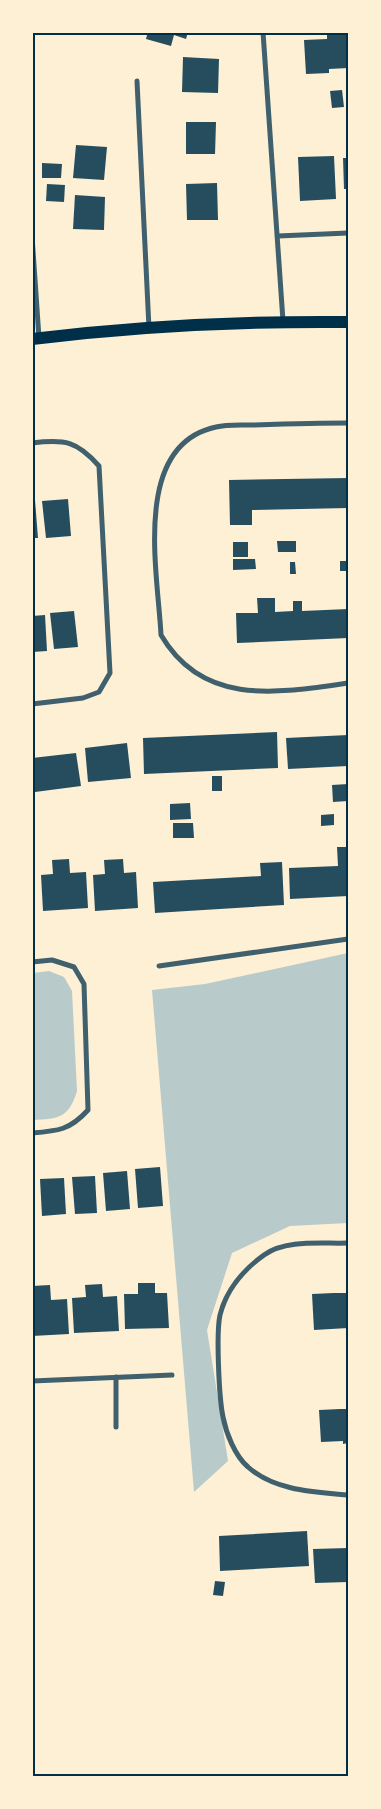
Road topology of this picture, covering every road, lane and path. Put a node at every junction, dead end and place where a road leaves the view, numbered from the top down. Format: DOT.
graph roads {
  1 [pos="263,32"];
  2 [pos="137,81"];
  3 [pos="348,234"];
  4 [pos="32,236"];
  5 [pos="278,236"];
  6 [pos="283,321"];
  7 [pos="348,322"];
  8 [pos="149,328"];
  9 [pos="36,339"];
  10 [pos="348,423"];
  11 [pos="32,443"];
  12 [pos="348,683"];
  13 [pos="32,704"];
  14 [pos="348,939"];
  15 [pos="32,962"];
  16 [pos="159,966"];
  17 [pos="32,1133"];
  18 [pos="348,1243"];
  19 [pos="172,1375"];
  20 [pos="116,1377"];
  21 [pos="32,1381"];
  22 [pos="116,1427"];
  23 [pos="348,1495"];
  1 -- 5 [label="street"];
  2 -- 8 [label="street"];
  3 -- 5 [label="street"];
  4 -- 9 [label="street"];
  5 -- 6 [label="street"];
  6 -- 7 [label="main road"];
  6 -- 8 [label="main road"];
  8 -- 9 [label="main road"];
  10 -- 12 [label="street"];
  11 -- 13 [label="street"];
  14 -- 16 [label="street"];
  15 -- 17 [label="street"];
  18 -- 23 [label="street"];
  19 -- 20 [label="street"];
  20 -- 21 [label="street"];
  20 -- 22 [label="street"];
}
